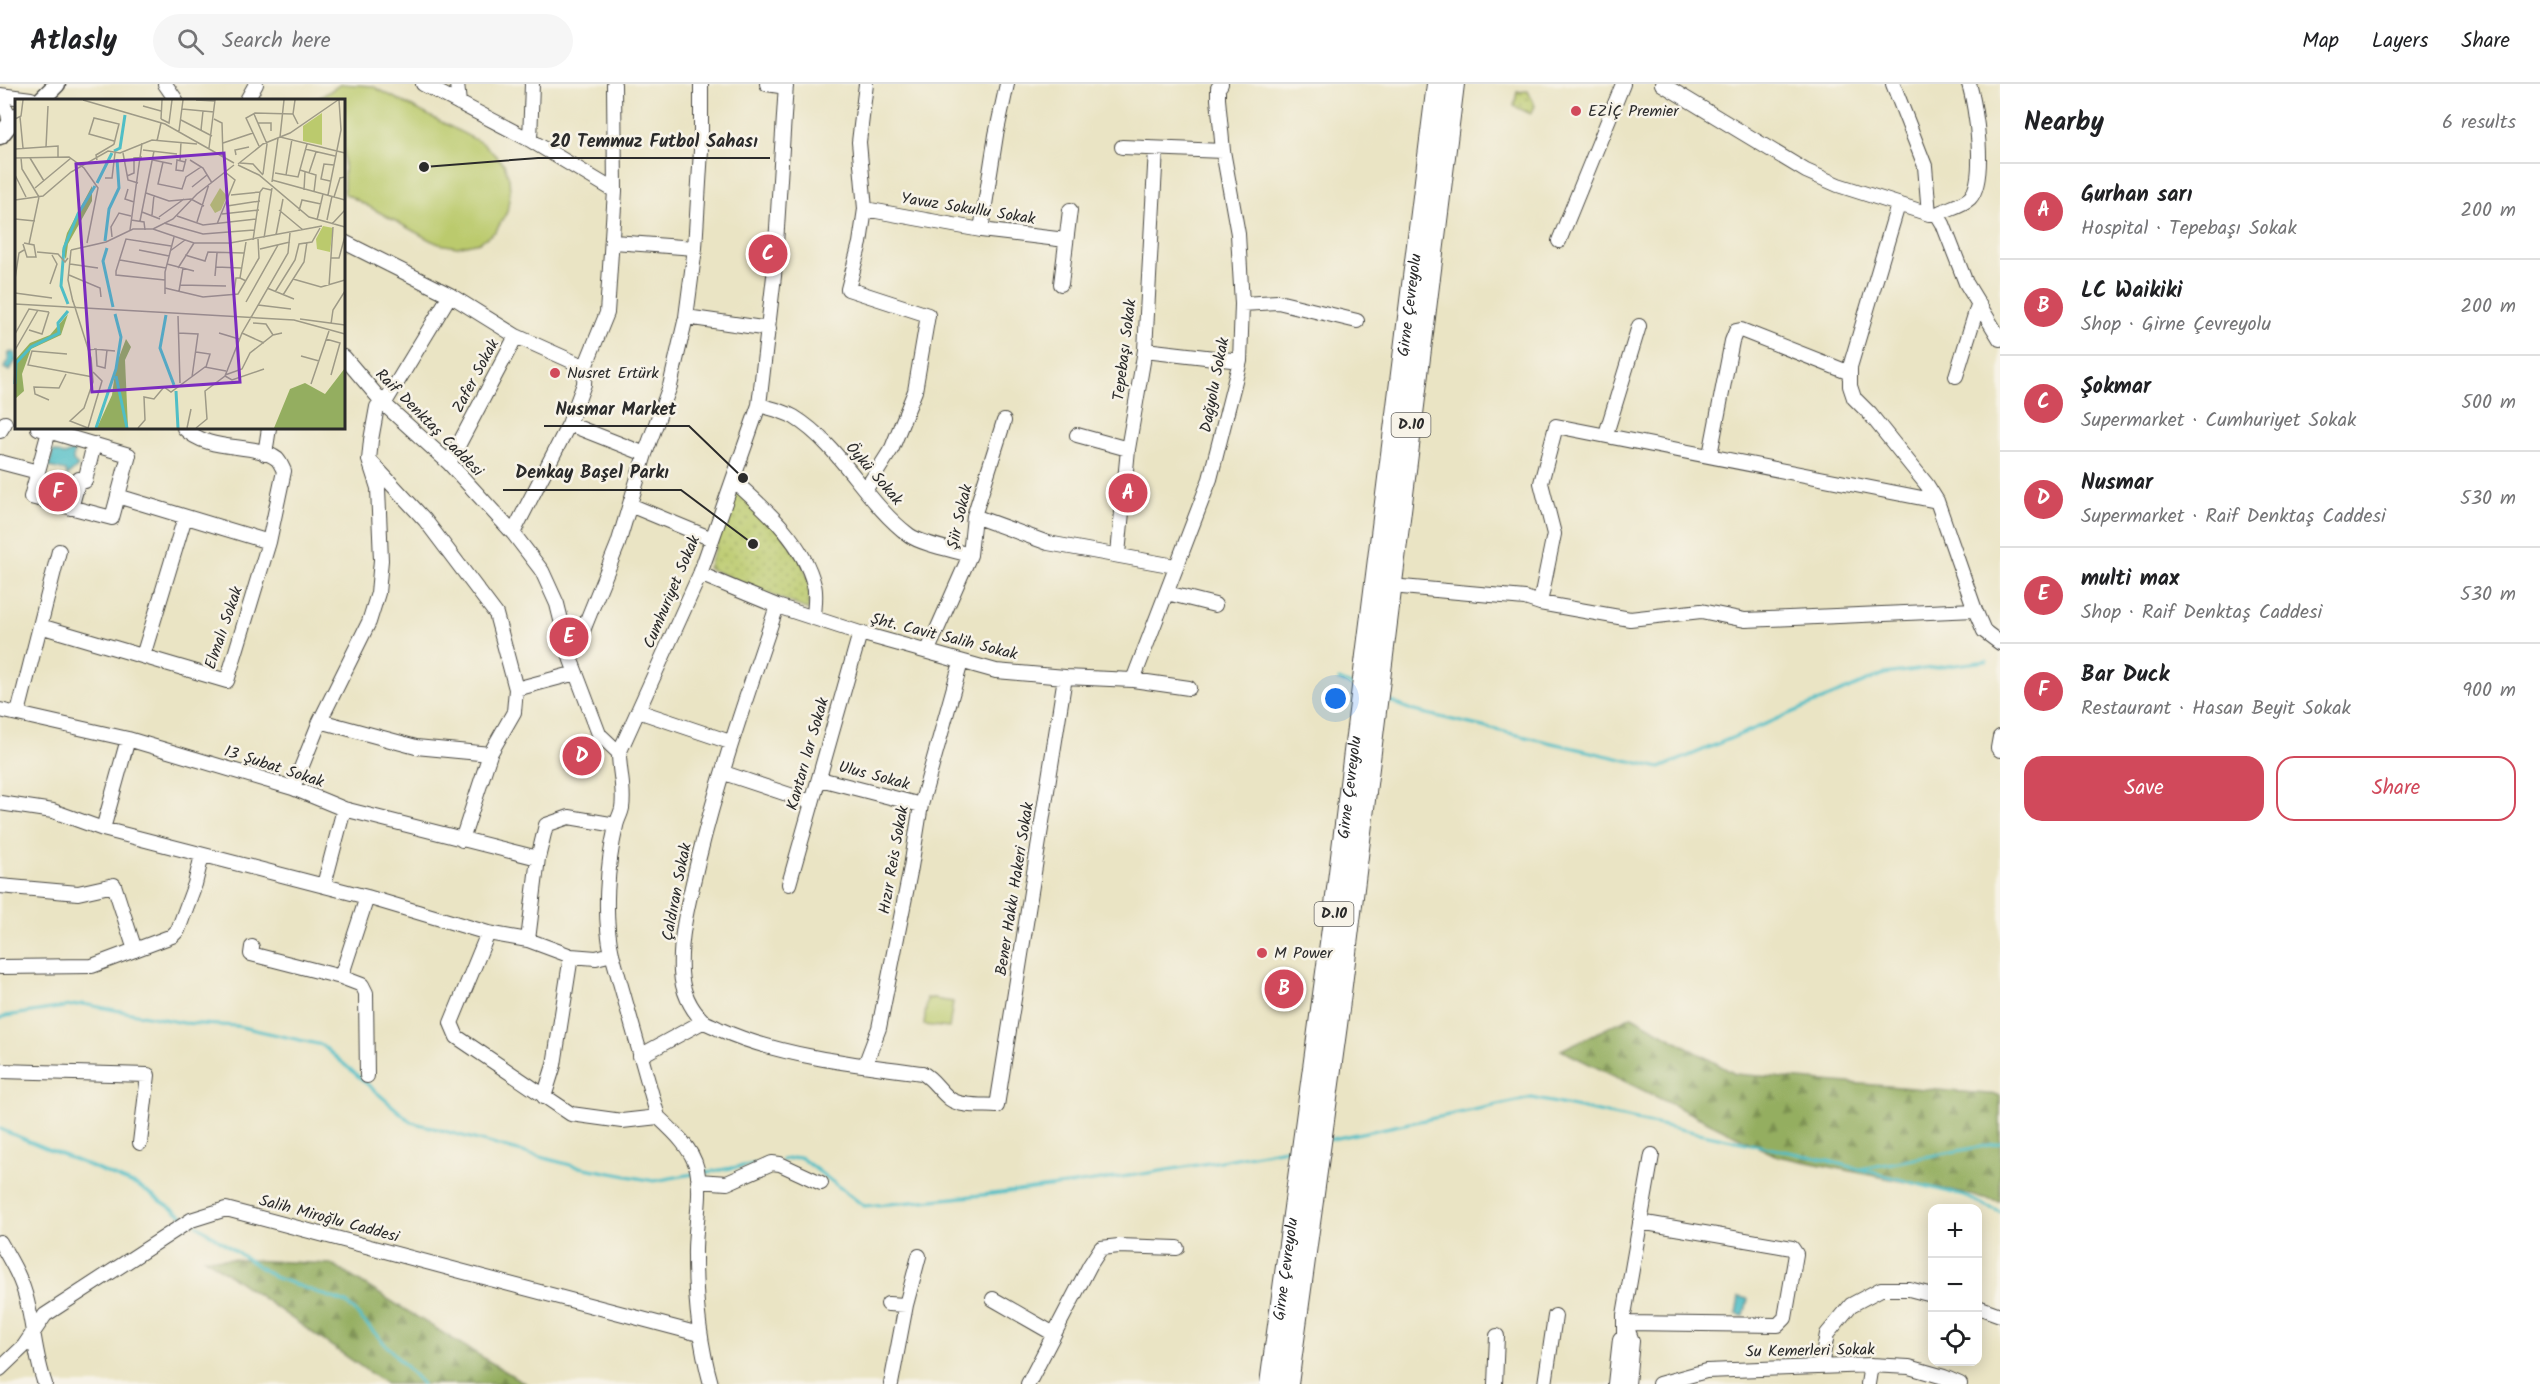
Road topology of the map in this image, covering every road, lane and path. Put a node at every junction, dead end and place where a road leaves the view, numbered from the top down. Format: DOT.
graph roads {
  1 [pos="43,84"];
  2 [pos="57,84"];
  3 [pos="256,84"];
  4 [pos="423,84"];
  5 [pos="457,84"];
  6 [pos="532,84"];
  7 [pos="615,84"];
  8 [pos="701,84"];
  9 [pos="767,84"];
  10 [pos="866,84"];
  11 [pos="1220,84"];
  12 [pos="1437,84"];
  13 [pos="1454,84"];
  14 [pos="1623,84"];
  15 [pos="1662,84"];
  16 [pos="1893,84"];
  17 [pos="1969,84"];
  18 [pos="167,85"];
  19 [pos="1002,85"];
  20 [pos="786,86"];
  21 [pos="0,95"];
  22 [pos="27,99"];
  23 [pos="35,99"];
  24 [pos="35,99"];
  25 [pos="175,99"];
  26 [pos="248,99"];
  27 [pos="0,100"];
  28 [pos="459,103"];
  29 [pos="11,126"];
  30 [pos="530,140"];
  31 [pos="0,145"];
  32 [pos="1122,147"];
  33 [pos="1156,149"];
  34 [pos="1223,151"];
  35 [pos="615,191"];
  36 [pos="1898,205"];
  37 [pos="865,209"];
  38 [pos="1070,210"];
  39 [pos="1933,214"];
  40 [pos="981,230"];
  41 [pos="1066,240"];
  42 [pos="1559,241"];
  43 [pos="345,242"];
  44 [pos="614,242"];
  45 [pos="695,248"];
  46 [pos="1061,284"];
  47 [pos="450,295"];
  48 [pos="1242,304"];
  49 [pos="1978,305"];
  50 [pos="686,317"];
  51 [pos="1357,321"];
  52 [pos="1639,326"];
  53 [pos="768,329"];
  54 [pos="516,336"];
  55 [pos="2000,339"];
  56 [pos="1145,350"];
  57 [pos="345,358"];
  58 [pos="1240,361"];
  59 [pos="585,368"];
  60 [pos="1850,373"];
  61 [pos="1956,376"];
  62 [pos="384,404"];
  63 [pos="759,405"];
  64 [pos="1004,421"];
  65 [pos="568,424"];
  66 [pos="44,429"];
  67 [pos="185,429"];
  68 [pos="269,429"];
  69 [pos="1606,434"];
  70 [pos="1077,435"];
  71 [pos="94,444"];
  72 [pos="1128,449"];
  73 [pos="265,454"];
  74 [pos="645,454"];
  75 [pos="1710,455"];
  76 [pos="369,460"];
  77 [pos="0,462"];
  78 [pos="449,463"];
  79 [pos="38,472"];
  80 [pos="733,480"];
  81 [pos="866,489"];
  82 [pos="124,498"];
  83 [pos="1937,501"];
  84 [pos="630,505"];
  85 [pos="71,508"];
  86 [pos="974,516"];
  87 [pos="185,517"];
  88 [pos="513,533"];
  89 [pos="712,539"];
  90 [pos="269,542"];
  91 [pos="60,551"];
  92 [pos="1118,554"];
  93 [pos="970,555"];
  94 [pos="1175,566"];
  95 [pos="700,574"];
  96 [pos="1391,586"];
  97 [pos="1167,593"];
  98 [pos="1539,603"];
  99 [pos="1215,605"];
  100 [pos="777,606"];
  101 [pos="1975,610"];
  102 [pos="591,612"];
  103 [pos="814,618"];
  104 [pos="40,626"];
  105 [pos="562,626"];
  106 [pos="860,633"];
  107 [pos="2000,643"];
  108 [pos="928,650"];
  109 [pos="143,656"];
  110 [pos="960,662"];
  111 [pos="574,666"];
  112 [pos="1372,668"];
  113 [pos="1065,677"];
  114 [pos="1133,680"];
  115 [pos="1190,688"];
  116 [pos="516,689"];
  117 [pos="587,702"];
  118 [pos="0,710"];
  119 [pos="638,711"];
  120 [pos="18,713"];
  121 [pos="320,721"];
  122 [pos="2000,737"];
  123 [pos="626,738"];
  124 [pos="128,739"];
  125 [pos="730,742"];
  126 [pos="2000,750"];
  127 [pos="619,753"];
  128 [pos="490,754"];
  129 [pos="724,773"];
  130 [pos="820,779"];
  131 [pos="293,788"];
  132 [pos="811,802"];
  133 [pos="0,803"];
  134 [pos="921,805"];
  135 [pos="344,809"];
  136 [pos="616,825"];
  137 [pos="103,829"];
  138 [pos="462,840"];
  139 [pos="202,855"];
  140 [pos="538,858"];
  141 [pos="789,884"];
  142 [pos="324,885"];
  143 [pos="0,886"];
  144 [pos="367,897"];
  145 [pos="488,933"];
  146 [pos="528,940"];
  147 [pos="252,947"];
  148 [pos="135,950"];
  149 [pos="612,954"];
  150 [pos="571,956"];
  151 [pos="0,967"];
  152 [pos="341,977"];
  153 [pos="704,1021"];
  154 [pos="640,1056"];
  155 [pos="865,1065"];
  156 [pos="0,1071"];
  157 [pos="367,1076"];
  158 [pos="544,1097"];
  159 [pos="997,1106"];
  160 [pos="658,1117"];
  161 [pos="140,1143"];
  162 [pos="1652,1155"];
  163 [pos="1307,1171"];
  164 [pos="698,1181"];
  165 [pos="821,1183"];
  166 [pos="1640,1222"];
  167 [pos="0,1242"];
  168 [pos="1177,1248"];
  169 [pos="919,1256"];
  170 [pos="1928,1294"];
  171 [pos="993,1299"];
  172 [pos="888,1304"];
  173 [pos="906,1305"];
  174 [pos="1982,1309"];
  175 [pos="2000,1315"];
  176 [pos="1555,1316"];
  177 [pos="1625,1323"];
  178 [pos="32,1331"];
  179 [pos="699,1334"];
  180 [pos="1054,1334"];
  181 [pos="1497,1336"];
  182 [pos="1871,1365"];
  183 [pos="1821,1366"];
  184 [pos="0,1369"];
  185 [pos="45,1384"];
  186 [pos="711,1384"];
  187 [pos="891,1384"];
  188 [pos="1028,1384"];
  189 [pos="1270,1384"];
  190 [pos="1288,1384"];
  191 [pos="1495,1384"];
  192 [pos="1545,1384"];
  193 [pos="1615,1384"];
  194 [pos="1628,1384"];
  195 [pos="1659,1384"];
  196 [pos="1868,1384"];
  197 [pos="1960,1384"];
  1 -- 23 [label="main road"];
  2 -- 24 [label="main road"];
  3 -- 26 [label="street"];
  4 -- 28 [label="street"];
  5 -- 28 [label="street"];
  6 -- 30 [label="street"];
  7 -- 35 [label="street"];
  8 -- 45 [label="street"];
  9 -- 20 [label="street"];
  10 -- 37 [label="street"];
  11 -- 34 [label="street, Dağyolu Sokak"];
  12 -- 112 [label="highway, Girne Çevreyolu / D.10"];
  13 -- 96 [label="highway, Girne Çevreyolu / D.10"];
  14 -- 42 [label="street"];
  15 -- 36 [label="street"];
  16 -- 39 [label="street"];
  17 -- 39 [label="street"];
  18 -- 25 [label="street"];
  19 -- 40 [label="street"];
  20 -- 53 [label="street, Cumhuriyet Sokak"];
  21 -- 22 [label="street"];
  27 -- 29 [label="street"];
  28 -- 30 [label="street"];
  29 -- 31 [label="main road"];
  30 -- 35 [label="street"];
  32 -- 33 [label="street"];
  33 -- 34 [label="street"];
  33 -- 56 [label="street, Tepebaşı Sokak"];
  34 -- 48 [label="street, Dağyolu Sokak"];
  35 -- 44 [label="street"];
  36 -- 39 [label="street"];
  36 -- 60 [label="street"];
  37 -- 40 [label="street, Yavuz Sokullu Sokak"];
  37 -- 81 [label="street"];
  38 -- 41 [label="street"];
  39 -- 49 [label="street"];
  40 -- 41 [label="street, Yavuz Sokullu Sokak"];
  41 -- 46 [label="street"];
  43 -- 47 [label="street"];
  44 -- 45 [label="street"];
  44 -- 59 [label="street"];
  45 -- 50 [label="street"];
  47 -- 54 [label="street"];
  47 -- 62 [label="street"];
  48 -- 51 [label="street"];
  48 -- 58 [label="street, Dağyolu Sokak"];
  49 -- 55 [label="street"];
  49 -- 61 [label="street"];
  50 -- 53 [label="street"];
  50 -- 74 [label="street"];
  52 -- 69 [label="street"];
  53 -- 63 [label="street, Cumhuriyet Sokak"];
  54 -- 59 [label="street"];
  54 -- 78 [label="street, Zafer Sokak"];
  56 -- 58 [label="street"];
  56 -- 72 [label="street, Tepebaşı Sokak"];
  57 -- 62 [label="street, Raif Denktaş Caddesi"];
  58 -- 94 [label="street, Dağyolu Sokak"];
  59 -- 65 [label="street"];
  60 -- 75 [label="street"];
  60 -- 83 [label="street"];
  62 -- 76 [label="street"];
  62 -- 78 [label="street, Raif Denktaş Caddesi"];
  63 -- 80 [label="street, Cumhuriyet Sokak"];
  63 -- 81 [label="street, Öykü Sokak"];
  64 -- 86 [label="street, Şiir Sokak"];
  65 -- 74 [label="street"];
  65 -- 88 [label="street"];
  66 -- 71 [label="street"];
  66 -- 79 [label="street"];
  67 -- 73 [label="street"];
  68 -- 73 [label="street"];
  69 -- 75 [label="street"];
  69 -- 98 [label="street"];
  70 -- 72 [label="street"];
  71 -- 85 [label="street"];
  71 -- 85 [label="street"];
  72 -- 92 [label="street, Tepebaşı Sokak"];
  73 -- 90 [label="street, Elmalı Sokak"];
  74 -- 84 [label="street"];
  75 -- 83 [label="street"];
  76 -- 116 [label="street"];
  76 -- 121 [label="street"];
  77 -- 79 [label="street"];
  78 -- 88 [label="street, Raif Denktaş Caddesi"];
  79 -- 85 [label="street"];
  80 -- 89 [label="street, Cumhuriyet Sokak"];
  80 -- 103 [label="street"];
  81 -- 93 [label="street, Öykü Sokak"];
  82 -- 87 [label="street"];
  83 -- 101 [label="street"];
  84 -- 89 [label="street"];
  84 -- 102 [label="street"];
  86 -- 92 [label="street"];
  86 -- 93 [label="street, Şiir Sokak"];
  87 -- 90 [label="street"];
  87 -- 109 [label="street"];
  88 -- 105 [label="street, Raif Denktaş Caddesi"];
  89 -- 95 [label="street, Cumhuriyet Sokak"];
  90 -- 109 [label="street, Elmalı Sokak"];
  91 -- 104 [label="street"];
  92 -- 94 [label="street"];
  93 -- 108 [label="street, Şiir Sokak"];
  94 -- 97 [label="street, Dağyolu Sokak"];
  95 -- 100 [label="street, Şht. Cavit Salih Sokak"];
  95 -- 119 [label="street, Cumhuriyet Sokak"];
  96 -- 98 [label="street"];
  96 -- 112 [label="highway, Girne Çevreyolu / D.10"];
  97 -- 99 [label="street"];
  97 -- 114 [label="street, Dağyolu Sokak"];
  98 -- 101 [label="street"];
  100 -- 103 [label="street, Şht. Cavit Salih Sokak"];
  100 -- 125 [label="street, Çaldıran Sokak"];
  101 -- 107 [label="street"];
  102 -- 105 [label="street"];
  102 -- 111 [label="street"];
  103 -- 106 [label="street, Şht. Cavit Salih Sokak"];
  104 -- 109 [label="street, Elmalı Sokak"];
  104 -- 120 [label="street"];
  105 -- 111 [label="street, Raif Denktaş Caddesi"];
  106 -- 108 [label="street, Şht. Cavit Salih Sokak"];
  106 -- 130 [label="street, Kantarı lar Sokak"];
  108 -- 110 [label="street, Şht. Cavit Salih Sokak"];
  110 -- 113 [label="street, Şht. Cavit Salih Sokak"];
  110 -- 134 [label="street, Hızır Reis Sokak"];
  111 -- 116 [label="street"];
  111 -- 117 [label="street, Raif Denktaş Caddesi"];
  112 -- 163 [label="highway, Girne Çevreyolu / D.10"];
  113 -- 114 [label="street, Şht. Cavit Salih Sokak"];
  113 -- 159 [label="street, Bener Hakkı Hakeri Sokak"];
  114 -- 115 [label="street, Şht. Cavit Salih Sokak"];
  116 -- 128 [label="street"];
  117 -- 123 [label="street, Raif Denktaş Caddesi"];
  117 -- 127 [label="street, Raif Denktaş Caddesi"];
  118 -- 120 [label="street, 13 Şubat Sokak"];
  119 -- 123 [label="street, Cumhuriyet Sokak"];
  119 -- 125 [label="street"];
  120 -- 124 [label="street, 13 Şubat Sokak"];
  121 -- 128 [label="street"];
  121 -- 131 [label="street"];
  122 -- 126 [label="street"];
  123 -- 127 [label="street, Cumhuriyet Sokak"];
  124 -- 131 [label="street, 13 Şubat Sokak"];
  124 -- 137 [label="street"];
  125 -- 129 [label="street, Çaldıran Sokak"];
  127 -- 136 [label="street"];
  128 -- 138 [label="street"];
  129 -- 132 [label="street"];
  129 -- 153 [label="street, Çaldıran Sokak"];
  130 -- 132 [label="street, Kantarı lar Sokak"];
  130 -- 134 [label="street, Ulus Sokak"];
  131 -- 135 [label="street, 13 Şubat Sokak"];
  132 -- 141 [label="street, Kantarı lar Sokak"];
  133 -- 137 [label="street"];
  134 -- 155 [label="street, Hızır Reis Sokak"];
  135 -- 138 [label="street, 13 Şubat Sokak"];
  135 -- 142 [label="street"];
  136 -- 140 [label="street"];
  136 -- 149 [label="street"];
  137 -- 139 [label="street"];
  138 -- 140 [label="street, 13 Şubat Sokak"];
  139 -- 142 [label="street"];
  139 -- 148 [label="street"];
  140 -- 146 [label="street"];
  142 -- 144 [label="street"];
  143 -- 148 [label="street"];
  144 -- 145 [label="street"];
  144 -- 152 [label="street"];
  145 -- 146 [label="street"];
  145 -- 158 [label="street"];
  146 -- 150 [label="street"];
  147 -- 152 [label="street"];
  148 -- 151 [label="street"];
  149 -- 150 [label="street"];
  149 -- 154 [label="street"];
  150 -- 158 [label="street"];
  152 -- 157 [label="street"];
  153 -- 154 [label="street"];
  153 -- 155 [label="street, Çaldıran Sokak"];
  154 -- 160 [label="street"];
  155 -- 159 [label="street, Çaldıran Sokak"];
  156 -- 161 [label="street"];
  158 -- 160 [label="street"];
  160 -- 164 [label="street"];
  162 -- 166 [label="street"];
  163 -- 189 [label="highway, Girne Çevreyolu / D.10"];
  163 -- 190 [label="highway, Girne Çevreyolu / D.10"];
  164 -- 165 [label="street"];
  164 -- 179 [label="street"];
  166 -- 177 [label="street"];
  166 -- 177 [label="street"];
  167 -- 178 [label="street"];
  168 -- 180 [label="street"];
  169 -- 173 [label="street"];
  170 -- 183 [label="street"];
  171 -- 180 [label="street"];
  172 -- 173 [label="street"];
  173 -- 187 [label="street"];
  174 -- 175 [label="street"];
  176 -- 192 [label="street"];
  177 -- 193 [label="street"];
  177 -- 194 [label="street"];
  178 -- 179 [label="street, Salih Miroğlu Caddesi"];
  178 -- 184 [label="street, Salih Miroğlu Caddesi"];
  178 -- 185 [label="street"];
  179 -- 186 [label="street"];
  180 -- 188 [label="street"];
  181 -- 191 [label="street"];
  182 -- 183 [label="street, Su Kemerleri Sokak"];
  182 -- 196 [label="street"];
  182 -- 197 [label="street, Su Kemerleri Sokak"];
  183 -- 195 [label="street, Su Kemerleri Sokak"];
}
